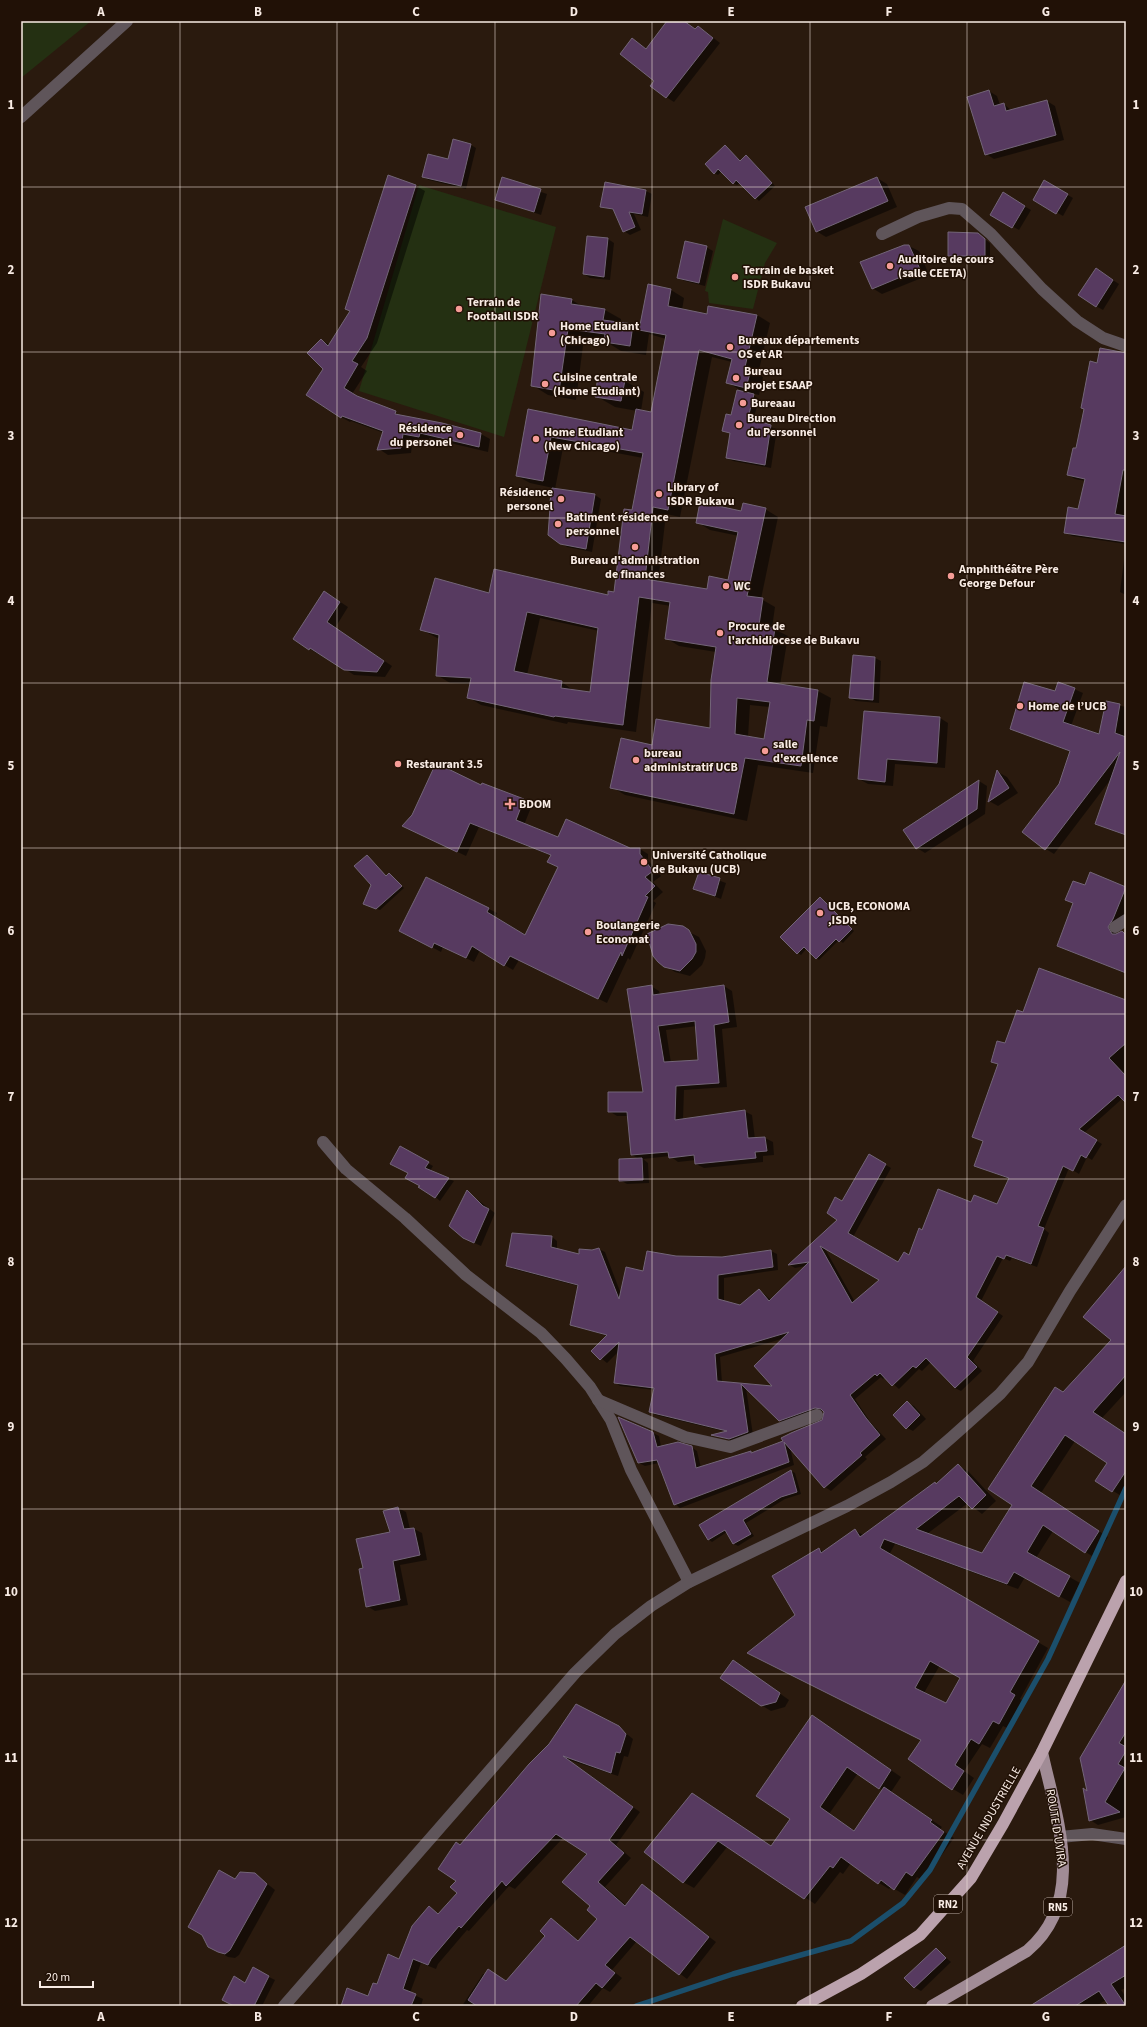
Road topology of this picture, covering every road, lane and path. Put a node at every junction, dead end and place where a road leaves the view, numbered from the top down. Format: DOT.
graph roads {
  1 [pos="128,21"];
  2 [pos="22,114"];
  3 [pos="882,234"];
  4 [pos="1126,346"];
  5 [pos="1126,920"];
  6 [pos="1115,927"];
  7 [pos="323,1142"];
  8 [pos="1126,1205"];
  9 [pos="598,1400"];
  10 [pos="817,1416"];
  11 [pos="1126,1581"];
  12 [pos="689,1582"];
  13 [pos="1042,1752"];
  14 [pos="1060,1837"];
  15 [pos="1126,1839"];
  16 [pos="284,2006"];
  17 [pos="802,2006"];
  18 [pos="932,2006"];
  1 -- 2 [label="street"];
  3 -- 4 [label="street"];
  5 -- 6 [label="street"];
  7 -- 9 [label="street"];
  8 -- 12 [label="street"];
  9 -- 10 [label="street"];
  9 -- 12 [label="street"];
  11 -- 13 [label="highway, AVENUE INDUSTRIELLE / RN2"];
  12 -- 16 [label="street"];
  13 -- 14 [label="main road, ROUTE D'UVIRA / RN5"];
  13 -- 17 [label="highway, AVENUE INDUSTRIELLE / RN2"];
  14 -- 15 [label="street"];
  14 -- 18 [label="main road, ROUTE D'UVIRA / RN5"];
}
